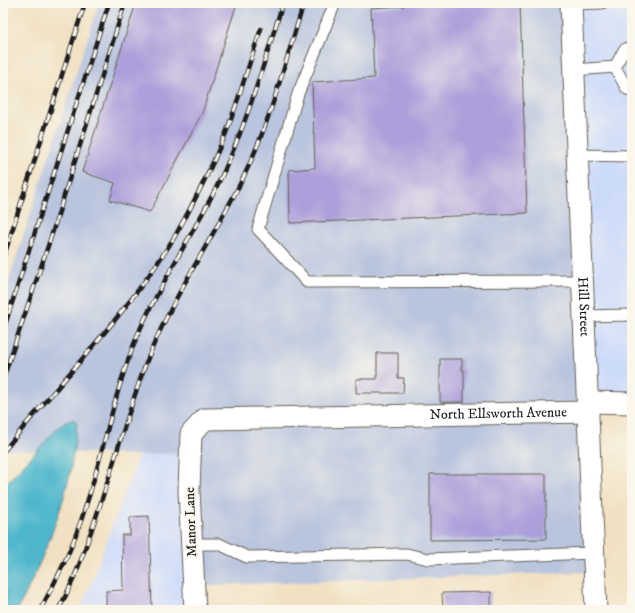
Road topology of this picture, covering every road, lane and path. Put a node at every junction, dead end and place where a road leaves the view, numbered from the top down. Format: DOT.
graph roads {
  1 [pos="335,3"];
  2 [pos="602,3"];
  3 [pos="571,4"];
  4 [pos="632,46"];
  5 [pos="615,67"];
  6 [pos="574,70"];
  7 [pos="632,90"];
  8 [pos="577,155"];
  9 [pos="632,156"];
  10 [pos="583,281"];
  11 [pos="632,315"];
  12 [pos="584,316"];
  13 [pos="632,402"];
  14 [pos="588,407"];
  15 [pos="191,434"];
  16 [pos="192,544"];
  17 [pos="594,554"];
  18 [pos="195,610"];
  19 [pos="596,610"];
  1 -- 10 [label="lane"];
  2 -- 3 [label="lane"];
  3 -- 6 [label="street, Hill Street"];
  4 -- 5 [label="lane"];
  5 -- 6 [label="lane"];
  5 -- 7 [label="lane"];
  6 -- 8 [label="street, Hill Street"];
  8 -- 9 [label="lane"];
  8 -- 10 [label="street, Hill Street"];
  10 -- 12 [label="street, Hill Street"];
  11 -- 12 [label="lane"];
  12 -- 14 [label="street, Hill Street"];
  13 -- 14 [label="street, North Ellsworth Avenue"];
  14 -- 15 [label="street, North Ellsworth Avenue"];
  14 -- 17 [label="street, Hill Street"];
  15 -- 16 [label="street, Manor Lane"];
  16 -- 17 [label="lane"];
  16 -- 18 [label="street, Manor Lane"];
  17 -- 19 [label="street, Hill Street"];
}
